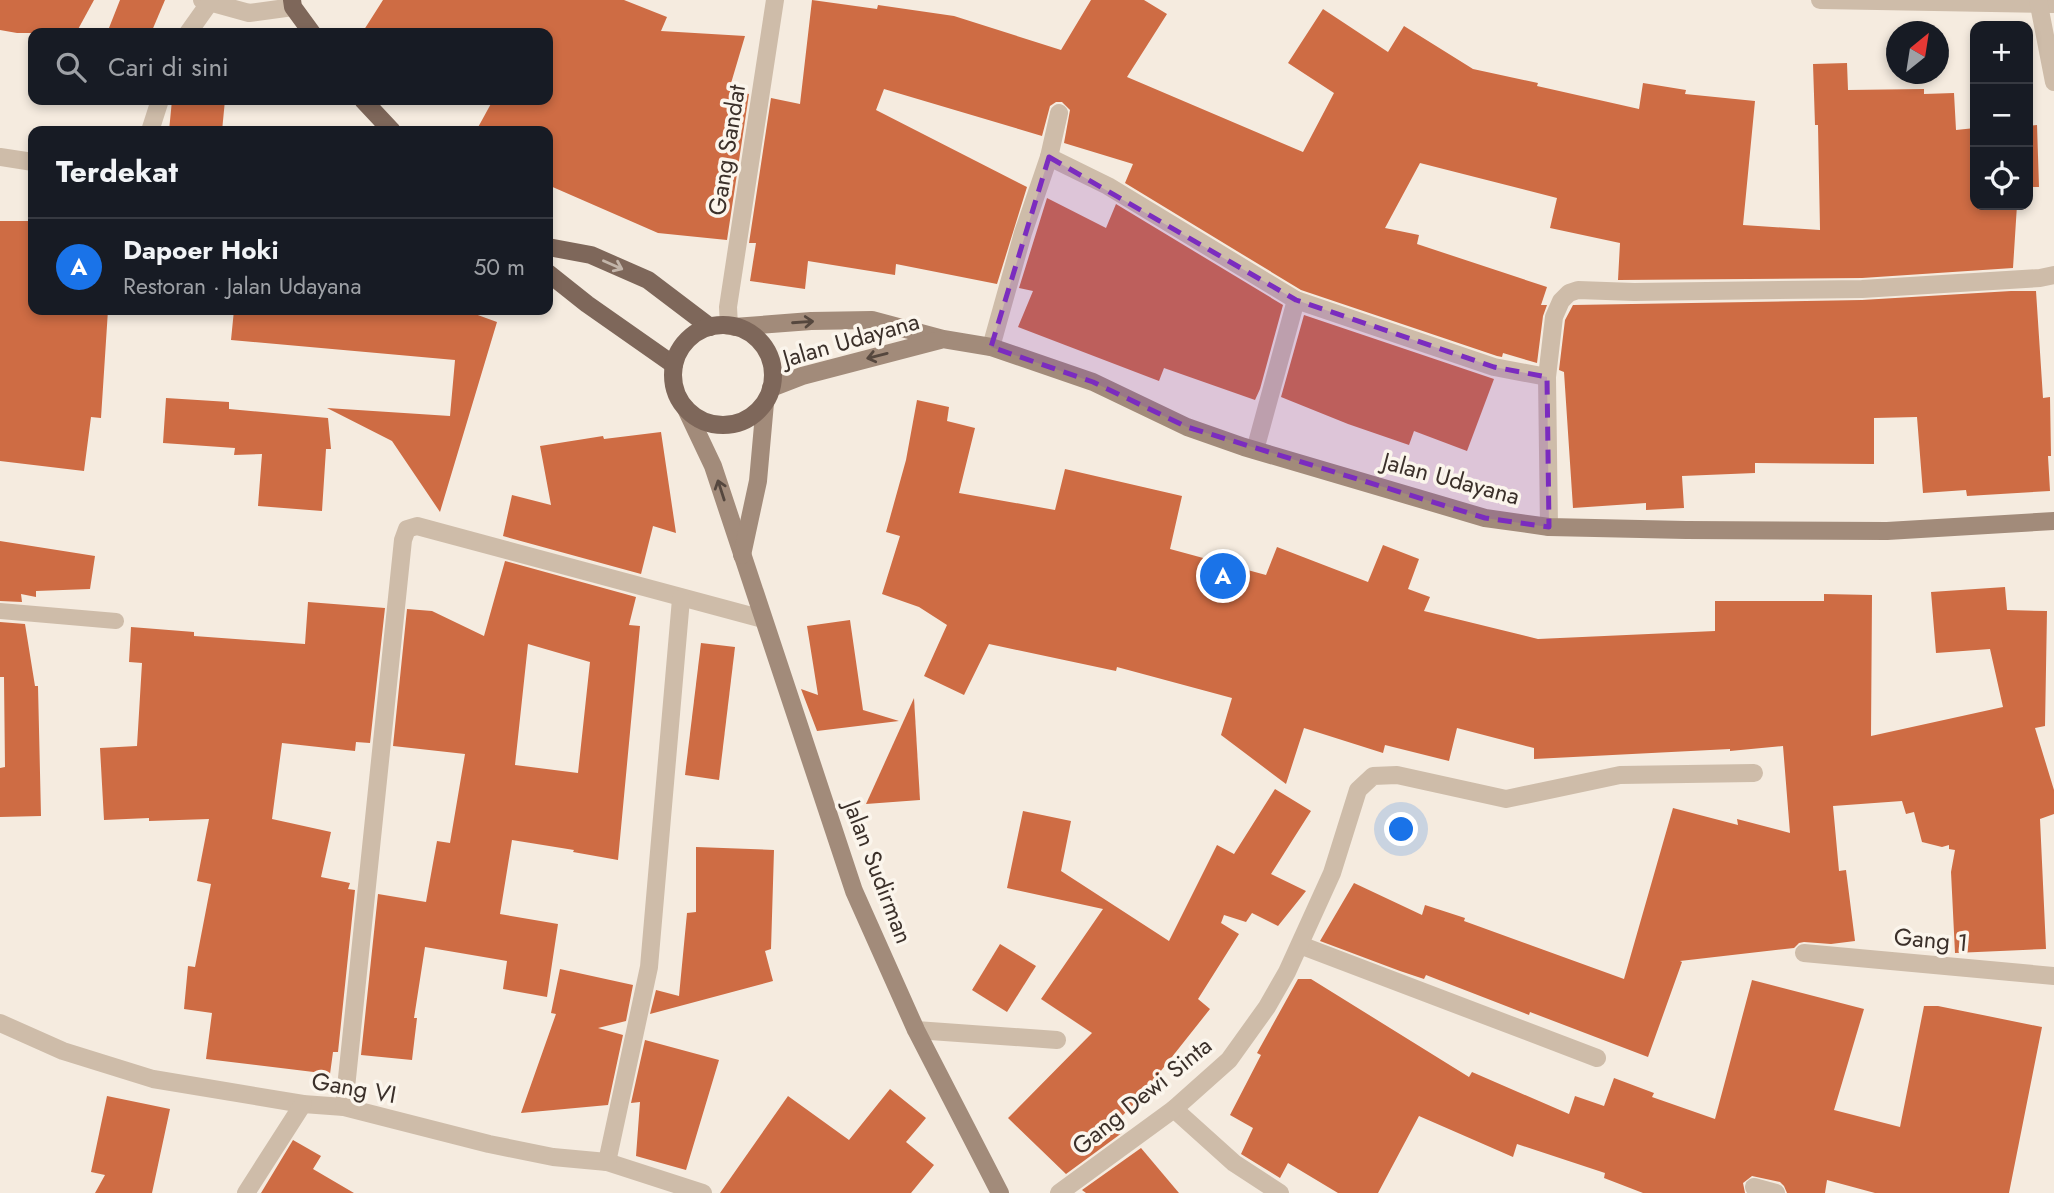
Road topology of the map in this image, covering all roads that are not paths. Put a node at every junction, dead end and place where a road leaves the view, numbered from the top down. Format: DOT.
graph roads {
  1 [pos="775,0"];
  2 [pos="1820,0"];
  3 [pos="206,1"];
  4 [pos="2044,3"];
  5 [pos="292,4"];
  6 [pos="191,28"];
  7 [pos="309,28"];
  8 [pos="2054,82"];
  9 [pos="158,105"];
  10 [pos="368,105"];
  11 [pos="1059,113"];
  12 [pos="152,126"];
  13 [pos="387,126"];
  14 [pos="0,157"];
  15 [pos="1049,157"];
  16 [pos="28,161"];
  17 [pos="553,248"];
  18 [pos="2054,275"];
  19 [pos="553,277"];
  20 [pos="1296,300"];
  21 [pos="723,326"];
  22 [pos="943,339"];
  23 [pos="991,347"];
  24 [pos="674,365"];
  25 [pos="1547,377"];
  26 [pos="768,395"];
  27 [pos="686,409"];
  28 [pos="1255,450"];
  29 [pos="2054,521"];
  30 [pos="1549,527"];
  31 [pos="742,555"];
  32 [pos="681,598"];
  33 [pos="0,611"];
  34 [pos="763,619"];
  35 [pos="116,621"];
  36 [pos="1754,773"];
  37 [pos="1300,945"];
  38 [pos="1804,953"];
  39 [pos="2054,976"];
  40 [pos="0,1023"];
  41 [pos="916,1030"];
  42 [pos="1057,1040"];
  43 [pos="1597,1058"];
  44 [pos="303,1104"];
  45 [pos="344,1107"];
  46 [pos="1174,1108"];
  47 [pos="607,1162"];
  48 [pos="1754,1187"];
  49 [pos="246,1193"];
  50 [pos="703,1193"];
  51 [pos="1000,1193"];
  52 [pos="1059,1193"];
  53 [pos="1280,1193"];
  54 [pos="1776,1193"];
  1 -- 21 [label="street, Gang Sandat"];
  2 -- 4 [label="street"];
  3 -- 5 [label="street"];
  3 -- 6 [label="street"];
  4 -- 8 [label="street"];
  5 -- 7 [label="main road"];
  9 -- 12 [label="street"];
  10 -- 13 [label="main road"];
  11 -- 15 [label="street"];
  14 -- 16 [label="street"];
  15 -- 20 [label="street"];
  15 -- 23 [label="street"];
  17 -- 21 [label="main road, one-way"];
  18 -- 25 [label="street"];
  19 -- 24 [label="main road"];
  20 -- 25 [label="street"];
  20 -- 28 [label="street"];
  21 -- 22 [label="street, Jalan Udayana, one-way"];
  21 -- 24 [label="main road"];
  21 -- 26 [label="main road"];
  22 -- 23 [label="street, Jalan Udayana"];
  22 -- 26 [label="street, Jalan Udayana, one-way"];
  23 -- 28 [label="street, Jalan Udayana"];
  24 -- 27 [label="main road"];
  25 -- 30 [label="street"];
  26 -- 27 [label="main road"];
  26 -- 31 [label="street"];
  31 -- 27 [label="street, Jalan Sudirman, one-way"];
  28 -- 30 [label="street, Jalan Udayana"];
  29 -- 30 [label="street, Jalan Udayana"];
  31 -- 34 [label="street, Jalan Sudirman"];
  32 -- 34 [label="street"];
  32 -- 45 [label="street"];
  32 -- 47 [label="street"];
  33 -- 35 [label="lane"];
  34 -- 41 [label="street, Jalan Sudirman"];
  36 -- 37 [label="street, Gang Dewi Sinta"];
  37 -- 43 [label="street"];
  37 -- 46 [label="street, Gang Dewi Sinta"];
  38 -- 39 [label="street, Gang 1"];
  40 -- 44 [label="street, Gang VI"];
  41 -- 42 [label="street"];
  41 -- 51 [label="street, Jalan Sudirman"];
  44 -- 45 [label="street, Gang VI"];
  44 -- 49 [label="street"];
  45 -- 47 [label="street, Gang VI"];
  46 -- 52 [label="street, Gang Dewi Sinta"];
  46 -- 53 [label="street"];
  47 -- 50 [label="street, Gang VI"];
  48 -- 54 [label="street"];
}
